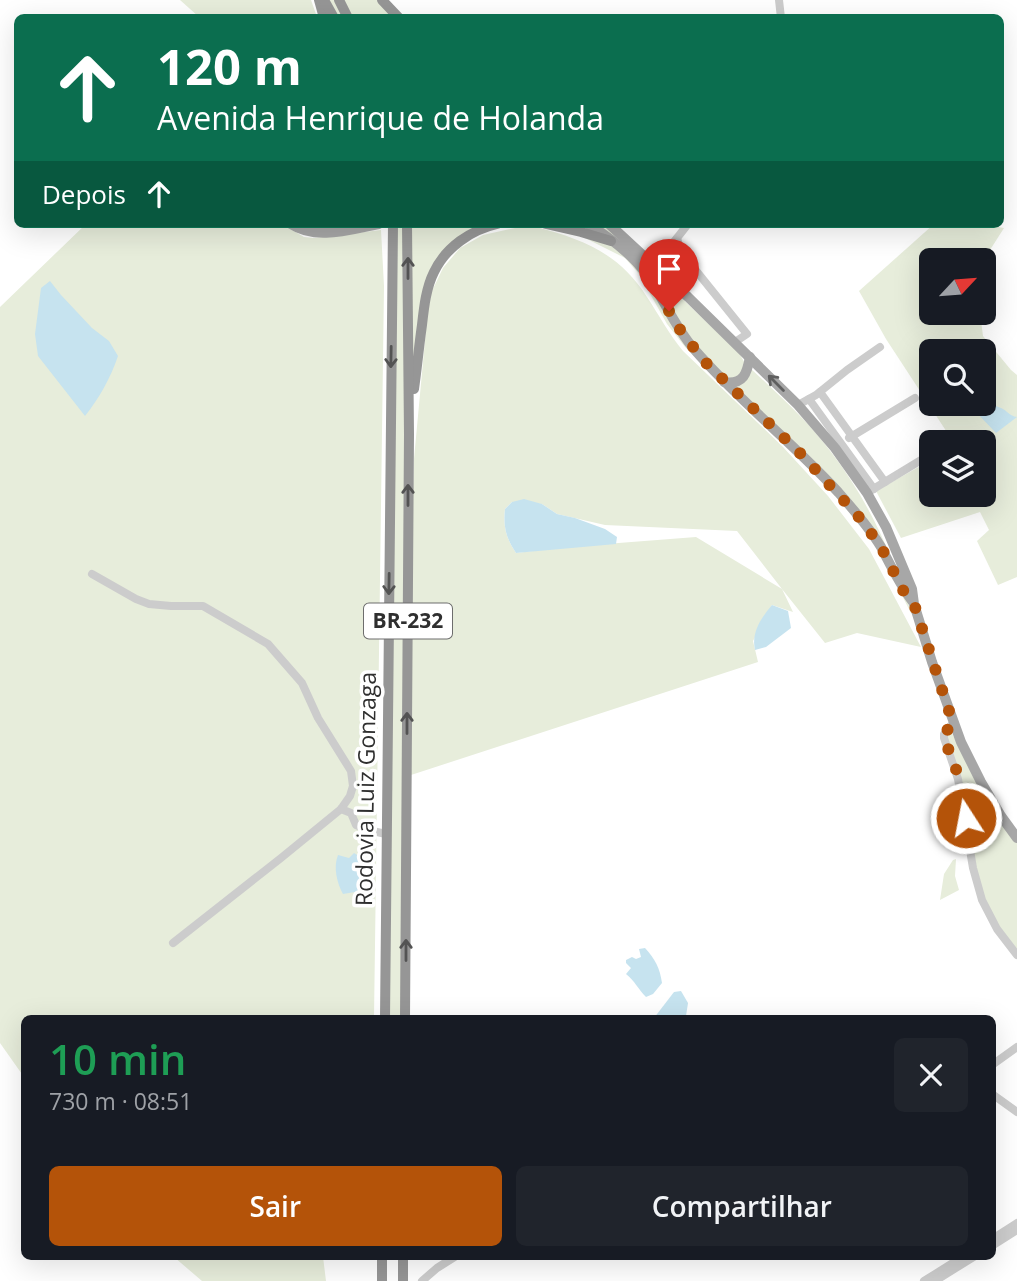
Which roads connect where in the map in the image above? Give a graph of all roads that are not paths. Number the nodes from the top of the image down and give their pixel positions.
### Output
1 (382, 0) edge
2 (395, 14) edge
3 (300, 228) edge
4 (354, 228) edge
5 (393, 228) edge
6 (407, 228) edge
7 (484, 228) edge
8 (564, 228) edge
9 (593, 228) edge
10 (613, 228) edge
11 (685, 228) edge
12 (677, 238) junction
13 (611, 241) junction
14 (654, 265) junction
15 (735, 342) junction
16 (880, 347) dead end
17 (750, 357) junction
18 (724, 382) junction
19 (820, 392) junction
20 (915, 398) dead end
21 (809, 399) junction
22 (798, 405) junction
23 (408, 434) junction
24 (852, 436) junction
25 (838, 445) junction
26 (919, 461) edge
27 (885, 482) junction
28 (871, 491) junction
29 (92, 574) dead end
30 (914, 604) junction
31 (953, 723) junction
32 (341, 809) junction
33 (386, 834) junction
34 (1017, 838) edge
35 (173, 943) dead end
36 (1017, 955) edge
37 (384, 1015) edge
38 (405, 1015) edge
39 (1017, 1046) edge
40 (996, 1062) edge
41 (996, 1097) edge
42 (1017, 1112) edge
43 (1017, 1223) edge
44 (1017, 1230) edge
45 (996, 1236) edge
46 (996, 1243) edge
47 (382, 1260) edge
48 (403, 1260) edge
49 (450, 1260) edge
50 (964, 1260) edge
51 (966, 1260) edge
52 (382, 1281) edge
53 (403, 1281) edge
54 (422, 1281) edge
55 (924, 1281) edge
56 (934, 1281) edge

1 - 2 highway
3 - 4 main road
5 -> 33 highway, Rodovia Luiz Gonzaga / BR-232
23 -> 6 highway, Rodovia Luiz Gonzaga / BR-232
7 - 23 highway
8 - 13 highway
9 - 13 main road
10 - 14 main road
11 - 12 street
12 - 14 street
12 - 15 street
13 - 18 main road
14 - 15 main road
15 - 17 main road
16 - 19 street
17 - 18 main road
22 -> 17 main road
18 - 30 main road
19 - 21 street
19 - 24 street
20 - 24 street
21 - 22 street
21 - 25 street
22 - 25 main road
38 -> 23 highway, Rodovia Luiz Gonzaga / BR-232
24 - 25 street
24 - 27 street
25 - 28 main road
26 - 27 street
27 - 28 street
28 - 30 main road
29 - 32 street
30 - 31 main road
31 - 34 main road
31 - 36 street
32 - 33 street
32 - 35 street
33 - 37 highway, Rodovia Luiz Gonzaga / BR-232
39 - 40 street
41 - 42 street
43 - 45 street
44 - 46 street
47 - 52 highway
48 - 53 highway
49 - 54 street
50 - 55 street
51 - 56 street

